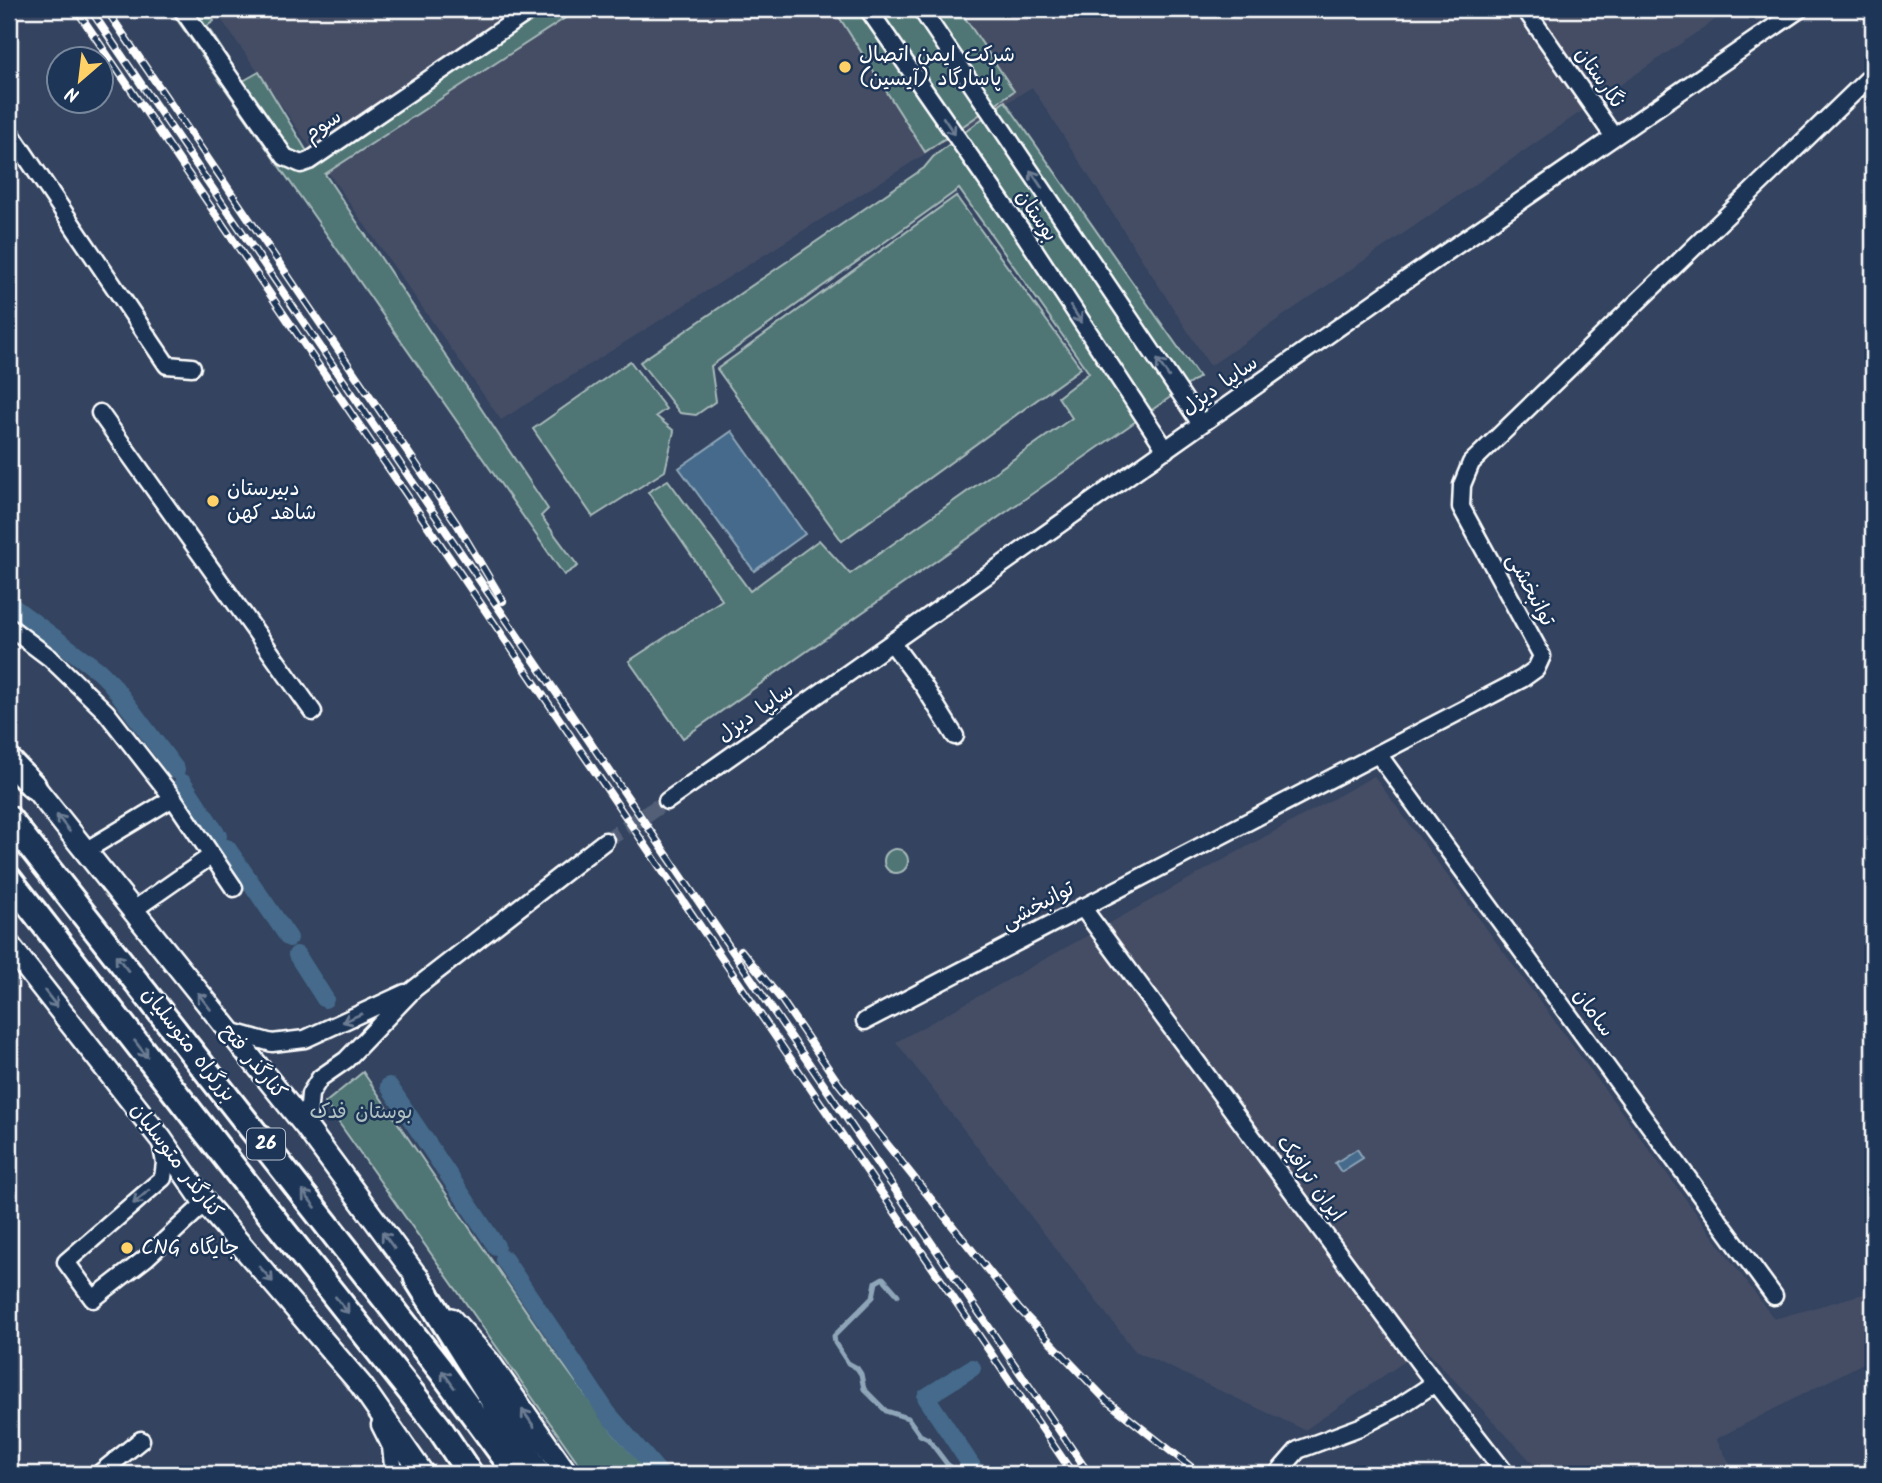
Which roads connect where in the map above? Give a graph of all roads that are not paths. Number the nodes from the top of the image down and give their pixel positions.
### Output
1 (182, 9) edge
2 (532, 9) edge
3 (868, 9) edge
4 (921, 9) edge
5 (1525, 9) edge
6 (1800, 9) edge
7 (1873, 74) edge
8 (9, 131) edge
9 (1614, 137) junction
10 (192, 367) dead end
11 (100, 413) dead end
12 (1201, 424) junction
13 (1166, 450) junction
14 (9, 627) edge
15 (892, 643) junction
16 (313, 712) dead end
17 (955, 736) dead end
18 (9, 754) edge
19 (1378, 754) junction
20 (9, 761) edge
21 (33, 786) junction
22 (173, 798) junction
23 (667, 802) tunnel mouth
24 (9, 819) edge
25 (605, 841) tunnel mouth
26 (85, 851) junction
27 (211, 856) junction
28 (9, 879) edge
29 (233, 888) dead end
30 (1082, 907) junction
31 (132, 911) junction
32 (9, 945) edge
33 (414, 989) junction
34 (865, 1021) dead end
35 (226, 1030) junction
36 (307, 1128) junction
37 (161, 1139) junction
38 (205, 1203) junction
39 (417, 1279) junction
40 (1774, 1296) dead end
41 (1435, 1383) junction
42 (361, 1385) junction
43 (141, 1440) dead end
44 (99, 1474) edge
45 (394, 1474) edge
46 (423, 1474) edge
47 (470, 1474) edge
48 (517, 1474) edge
49 (539, 1474) edge
50 (567, 1474) edge
51 (1277, 1474) edge
52 (1506, 1474) edge

1 - 2 street, سوم
3 -> 13 street, بوستان
12 -> 4 street, بوستان
5 - 9 street, نگارستان
6 - 9 street, سایپا دیزل
7 - 19 street, توانبخشی
8 - 10 street
9 - 12 street, سایپا دیزل
11 - 16 street
12 - 13 street, سایپا دیزل
13 - 15 street, سایپا دیزل
14 - 22 street
15 - 17 street
15 - 23 street, سایپا دیزل
18 - 21 main road, کنارگذر فتح
19 - 30 street, توانبخشی
19 - 40 street, سامان
20 - 21 highway
26 -> 21 main road, کنارگذر فتح
22 - 26 street
22 - 27 street
48 -> 24 highway, بزرگراه متوسلیان / 26
25 - 33 street
26 - 31 main road, کنارگذر فتح
27 - 29 street
27 - 31 street
28 -> 47 highway, بزرگراه متوسلیان / 26
30 - 34 street, توانبخشی
30 - 41 street, ایران ترافیک
35 -> 31 main road, کنارگذر فتح
32 -> 37 main road, کنارگذر متوسلیان
33 -> 35 street
33 - 36 street
35 - 36 main road, کنارگذر فتح
39 -> 36 main road, کنارگذر فتح
37 - 38 main road, کنارگذر متوسلیان
37 -> 38 street
38 -> 42 main road, کنارگذر متوسلیان
39 - 49 highway
50 -> 39 main road, کنارگذر فتح
41 - 51 street
41 - 52 street, ایران ترافیک
42 - 45 street
42 - 46 main road, کنارگذر متوسلیان
43 - 44 street

